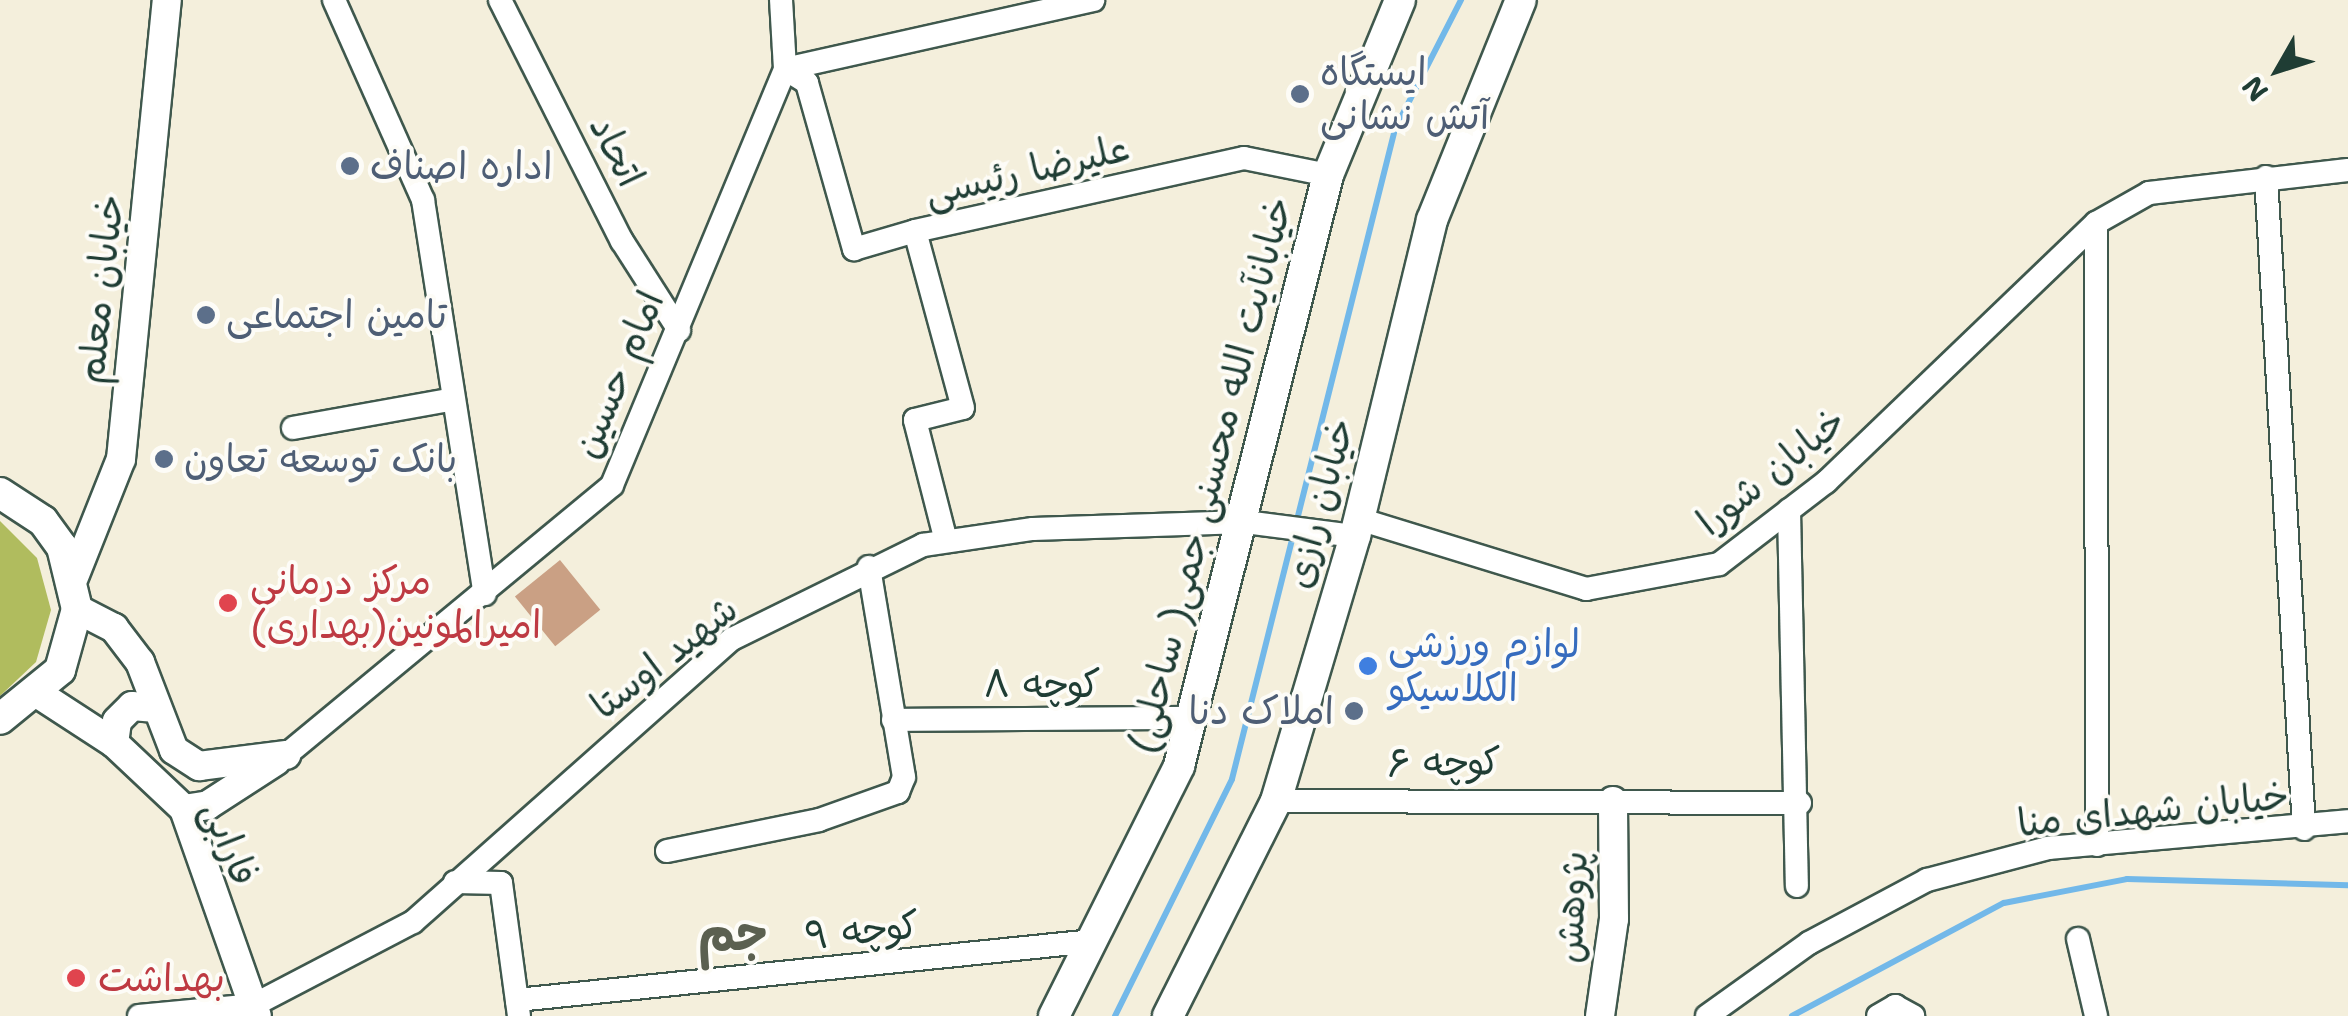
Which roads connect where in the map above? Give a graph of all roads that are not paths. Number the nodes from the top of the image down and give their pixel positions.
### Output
1 (167, 0) edge
2 (334, 0) edge
3 (500, 0) edge
4 (781, 0) edge
5 (1093, 0) edge
6 (1400, 0) edge
7 (1520, 0) edge
8 (785, 69) junction
9 (2348, 170) edge
10 (1328, 175) junction
11 (2266, 177) junction
12 (2096, 223) junction
13 (915, 231) junction
14 (679, 330) junction
15 (448, 400) junction
16 (293, 428) dead end
17 (0, 494) edge
18 (1789, 510) junction
19 (1245, 522) junction
20 (1357, 528) junction
21 (946, 541) junction
22 (869, 567) junction
23 (74, 577) junction
24 (484, 594) junction
25 (77, 609) junction
26 (40, 695) junction
27 (153, 708) junction
28 (1192, 718) junction
29 (0, 720) edge
30 (892, 720) junction
31 (114, 743) junction
32 (286, 755) junction
33 (1276, 801) junction
34 (1613, 802) junction
35 (1800, 803) junction
36 (184, 809) junction
37 (2348, 821) edge
38 (2304, 828) junction
39 (2097, 845) junction
40 (667, 851) dead end
41 (455, 882) junction
42 (1797, 886) dead end
43 (2078, 938) dead end
44 (1094, 941) junction
45 (518, 1008) edge
46 (256, 1011) edge
47 (139, 1016) edge
48 (1054, 1016) edge
49 (1168, 1016) edge
50 (1600, 1016) edge
51 (1708, 1016) edge
52 (1878, 1016) edge
53 (1914, 1016) edge
54 (2096, 1016) edge

1 - 23 street, خیابان معلم
2 - 15 street
3 - 14 street, اتحاد
4 - 8 street
5 - 8 street
6 - 10 main road, خیابانآیت الله محسنی جمی( ساحلی)
7 - 20 main road, خیابان رازی
8 - 13 street
8 - 14 street, امام حسین
9 - 11 street, خیابان شورا
10 - 13 street, علیرضا رئیسی
10 - 19 main road, خیابانآیت الله محسنی جمی( ساحلی)
11 - 12 street, خیابان شورا
11 - 38 street
12 - 18 street, خیابان شورا
12 - 39 street
13 - 21 street, علیرضا رئیسی
14 - 24 street, امام حسین
15 - 16 street
15 - 24 street
17 - 23 main road
18 - 20 street, خیابان شورا
18 - 35 street
19 - 20 street, خیابان شورا
19 - 21 street, شهید اوستا
19 - 28 main road, خیابانآیت الله محسنی جمی( ساحلی)
20 - 33 main road, خیابان رازی
21 - 22 street, شهید اوستا
22 - 30 street
22 - 41 street, شهید اوستا
23 - 25 main road
24 - 32 street, امام حسین
25 - 26 main road
25 - 27 street, فارابی
26 - 29 main road
26 - 31 street, فارابی
27 - 31 street
27 - 32 street, فارابی
28 - 30 street, کوچه ۸
28 - 44 main road, خیابانآیت الله محسنی جمی( ساحلی)
30 - 40 street
31 - 36 street, فارابی
32 - 36 street, امام حسین
33 - 34 street, کوچه ۶
33 - 49 main road, خیابان رازی
34 - 35 street, کوچه ۶
34 - 50 street, پژوهش
35 - 42 street
36 - 46 street, فارابی
37 - 38 street, خیابان شهدای منا
38 - 39 street, خیابان شهدای منا
39 - 51 street, خیابان شهدای منا
41 - 45 street
41 - 46 street, شهید اوستا
43 - 54 street
44 - 45 street, کوچه ۹
44 - 48 main road, خیابانآیت الله محسنی جمی( ساحلی)
46 - 47 street
52 - 53 street

